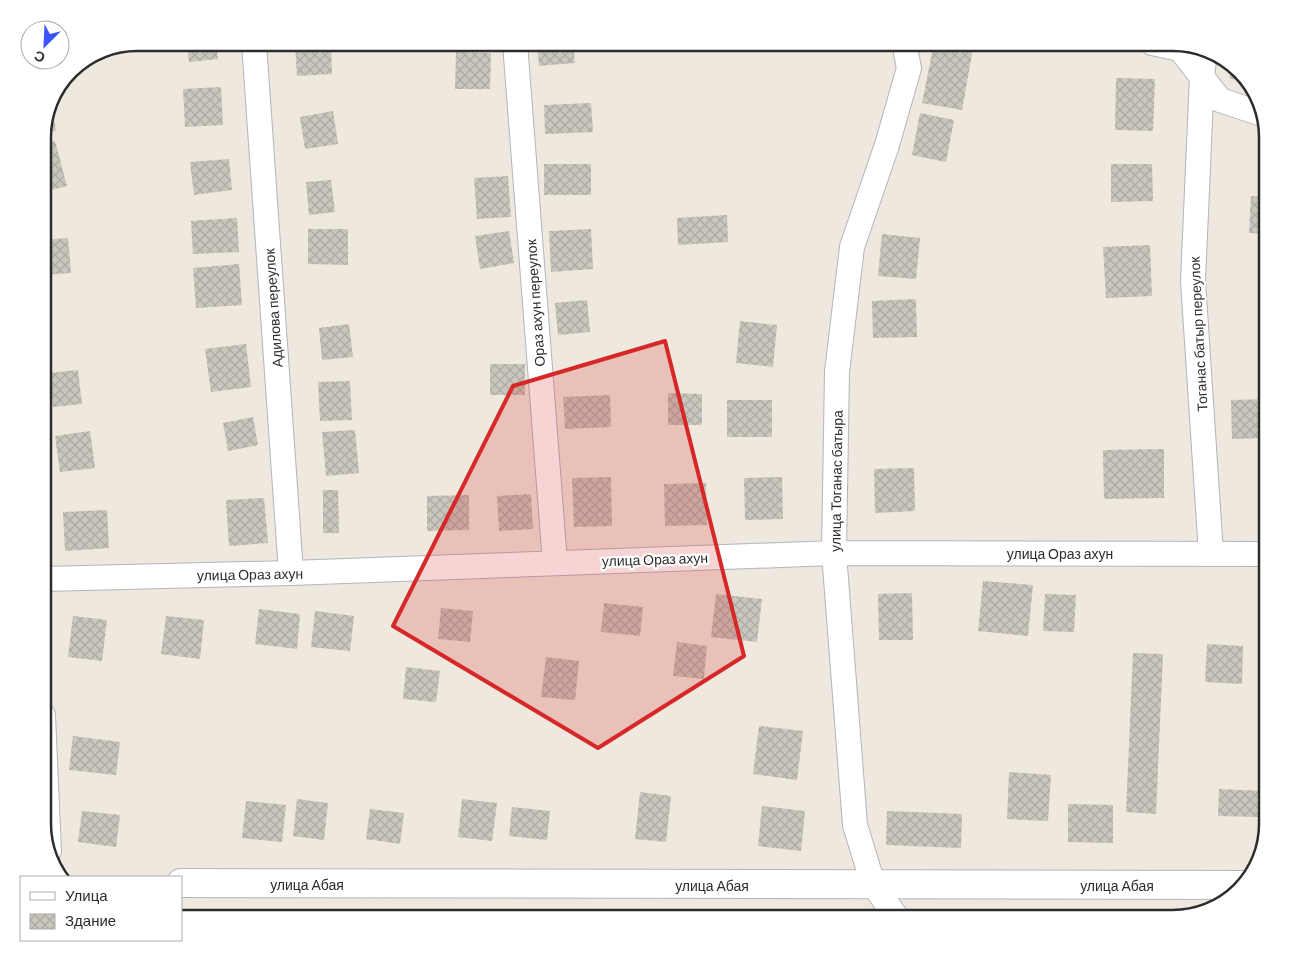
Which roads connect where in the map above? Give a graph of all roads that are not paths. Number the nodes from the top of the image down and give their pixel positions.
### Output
1 (255, 51) edge
2 (516, 51) edge
3 (906, 51) edge
4 (1186, 53) edge
5 (1203, 65) edge
6 (1255, 112) edge
7 (834, 553) junction
8 (1211, 554) junction
9 (1259, 554) edge
10 (555, 563) junction
11 (291, 573) junction
12 (51, 579) edge
13 (182, 884) edge
14 (873, 884) junction
15 (1234, 885) edge
16 (891, 910) edge

1 - 11 street, Адилова переулок
2 - 10 street, Ораз ахун переулок
3 - 7 street, улица Тоганас батыра
4 - 5 street
5 - 6 street
5 - 8 street, Тоганас батыр переулок
7 - 8 street, улица Ораз ахун
7 - 10 street, улица Ораз ахун
7 - 14 street, улица Тоганас батыра
8 - 9 street, улица Ораз ахун
10 - 11 street, улица Ораз ахун
11 - 12 street, улица Ораз ахун
13 - 14 street, улица Абая
14 - 15 street, улица Абая
14 - 16 street, улица Тоганас батыра

